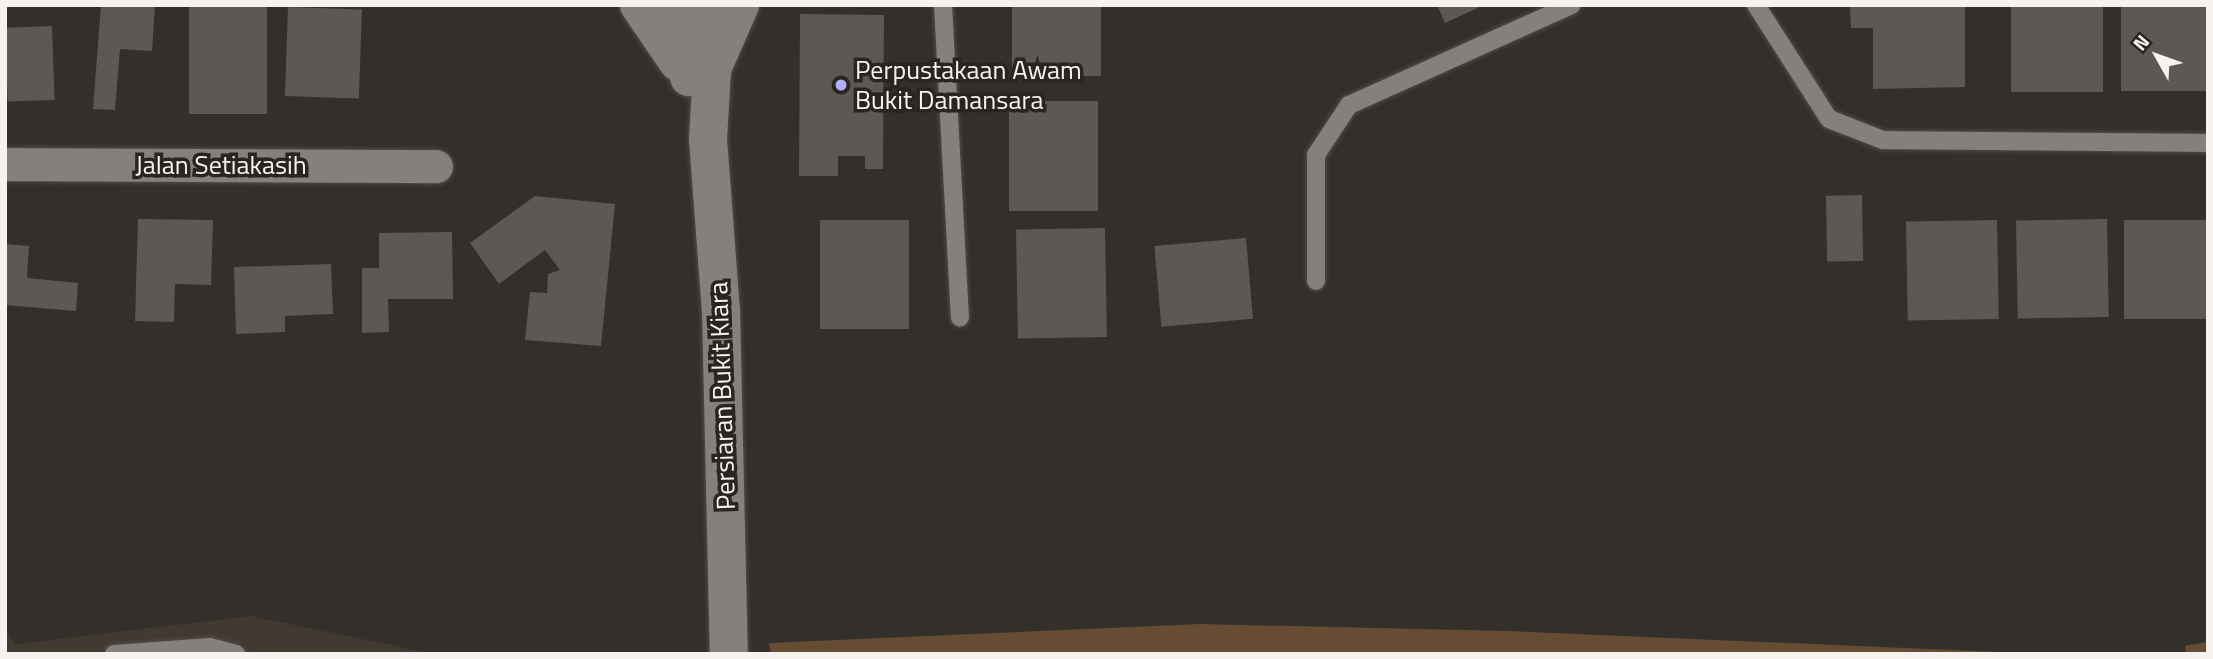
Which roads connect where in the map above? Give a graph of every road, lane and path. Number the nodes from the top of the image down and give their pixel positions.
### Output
1 (639, 5) edge
2 (673, 5) edge
3 (701, 5) edge
4 (740, 5) edge
5 (943, 5) edge
6 (1572, 5) edge
7 (1756, 5) edge
8 (701, 74) junction
9 (2208, 143) edge
10 (5, 164) edge
11 (436, 166) dead end
12 (1316, 281) dead end
13 (960, 318) dead end
14 (114, 654) edge
15 (236, 654) edge
16 (729, 654) edge

1 - 8 street
2 - 8 street, Persiaran Bukit Kiara
3 - 8 street, Persiaran Bukit Kiara
4 - 8 street
5 - 13 lane
6 - 12 lane
7 - 9 lane
8 - 16 street, Persiaran Bukit Kiara
10 - 11 street, Jalan Setiakasih
14 - 15 lane

